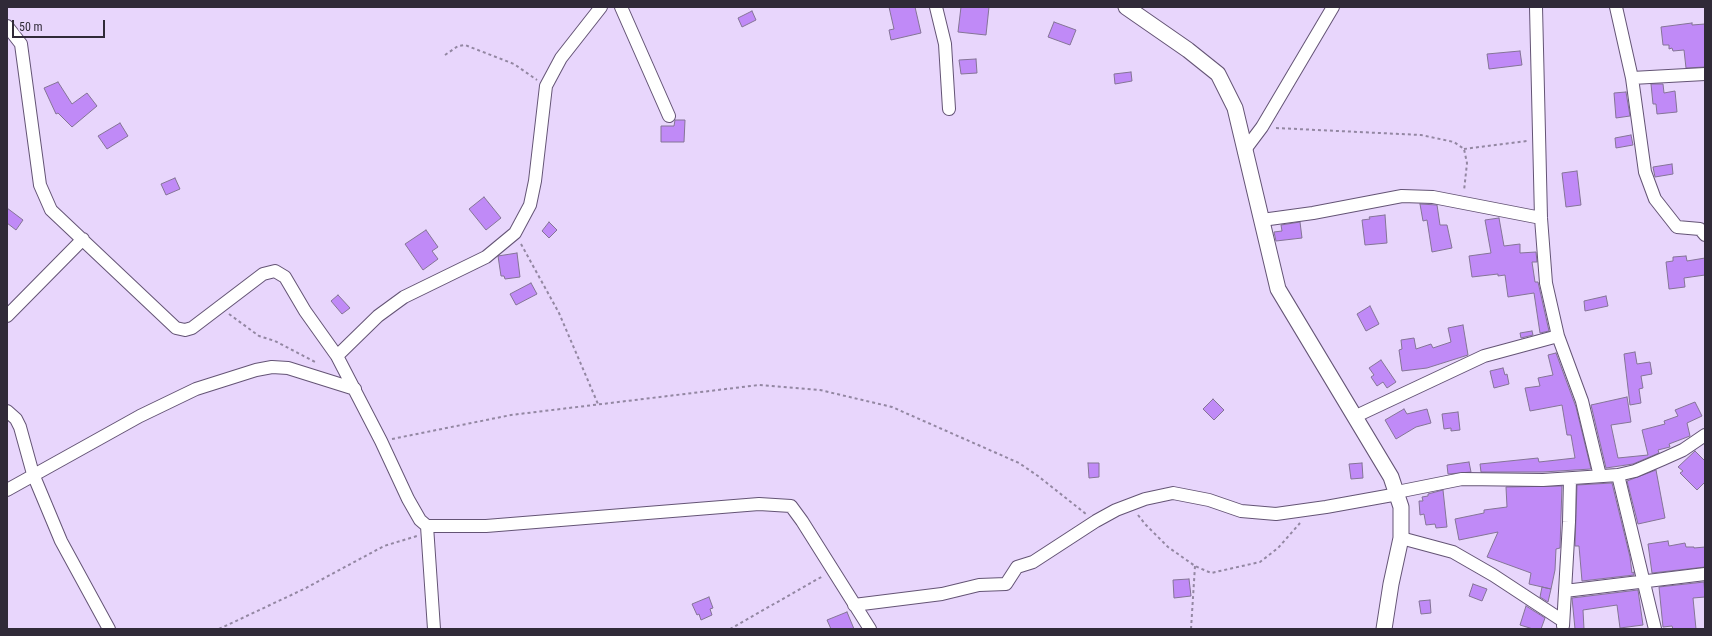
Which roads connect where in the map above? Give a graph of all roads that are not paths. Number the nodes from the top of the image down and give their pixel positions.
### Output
1 (601, 7) edge
2 (621, 7) edge
3 (936, 7) edge
4 (1126, 7) edge
5 (1333, 7) edge
6 (1536, 7) edge
7 (1616, 7) edge
8 (7, 26) edge
9 (1705, 74) edge
10 (1632, 78) junction
11 (950, 109) dead end
12 (669, 116) dead end
13 (1244, 151) junction
14 (1541, 218) junction
15 (1262, 220) junction
16 (1705, 235) edge
17 (83, 239) junction
18 (7, 316) edge
19 (1558, 336) junction
20 (337, 356) junction
21 (355, 389) junction
22 (7, 411) edge
23 (1354, 417) junction
24 (1705, 435) edge
25 (33, 474) junction
26 (1618, 475) junction
27 (1600, 476) junction
28 (1570, 479) junction
29 (7, 490) edge
30 (1397, 493) junction
31 (427, 530) junction
32 (1401, 538) junction
33 (1705, 574) edge
34 (1642, 582) junction
35 (1565, 591) junction
36 (854, 605) junction
37 (1563, 625) edge
38 (109, 629) edge
39 (434, 629) edge
40 (870, 629) edge
41 (1384, 629) edge
42 (1655, 629) edge

1 - 20 street
2 - 12 street
3 - 11 street
4 - 13 street
5 - 13 street
6 - 14 street
7 - 10 street
8 - 17 street
9 - 10 street
10 - 16 street
13 - 15 street
14 - 15 street
14 - 19 street
15 - 23 street
17 - 18 street
17 - 20 street
19 - 23 street
19 - 27 street
20 - 21 street
21 - 25 street
21 - 31 street
22 - 25 street
23 - 30 street
24 - 26 street
25 - 29 street
25 - 38 street
26 - 27 street
26 - 34 street
27 - 28 street
28 - 30 street
28 - 35 street
30 - 32 street
30 - 36 street
31 - 36 street
31 - 39 street
32 - 37 street
32 - 41 street
33 - 34 street
34 - 35 street
34 - 42 street
35 - 37 street
36 - 40 street

